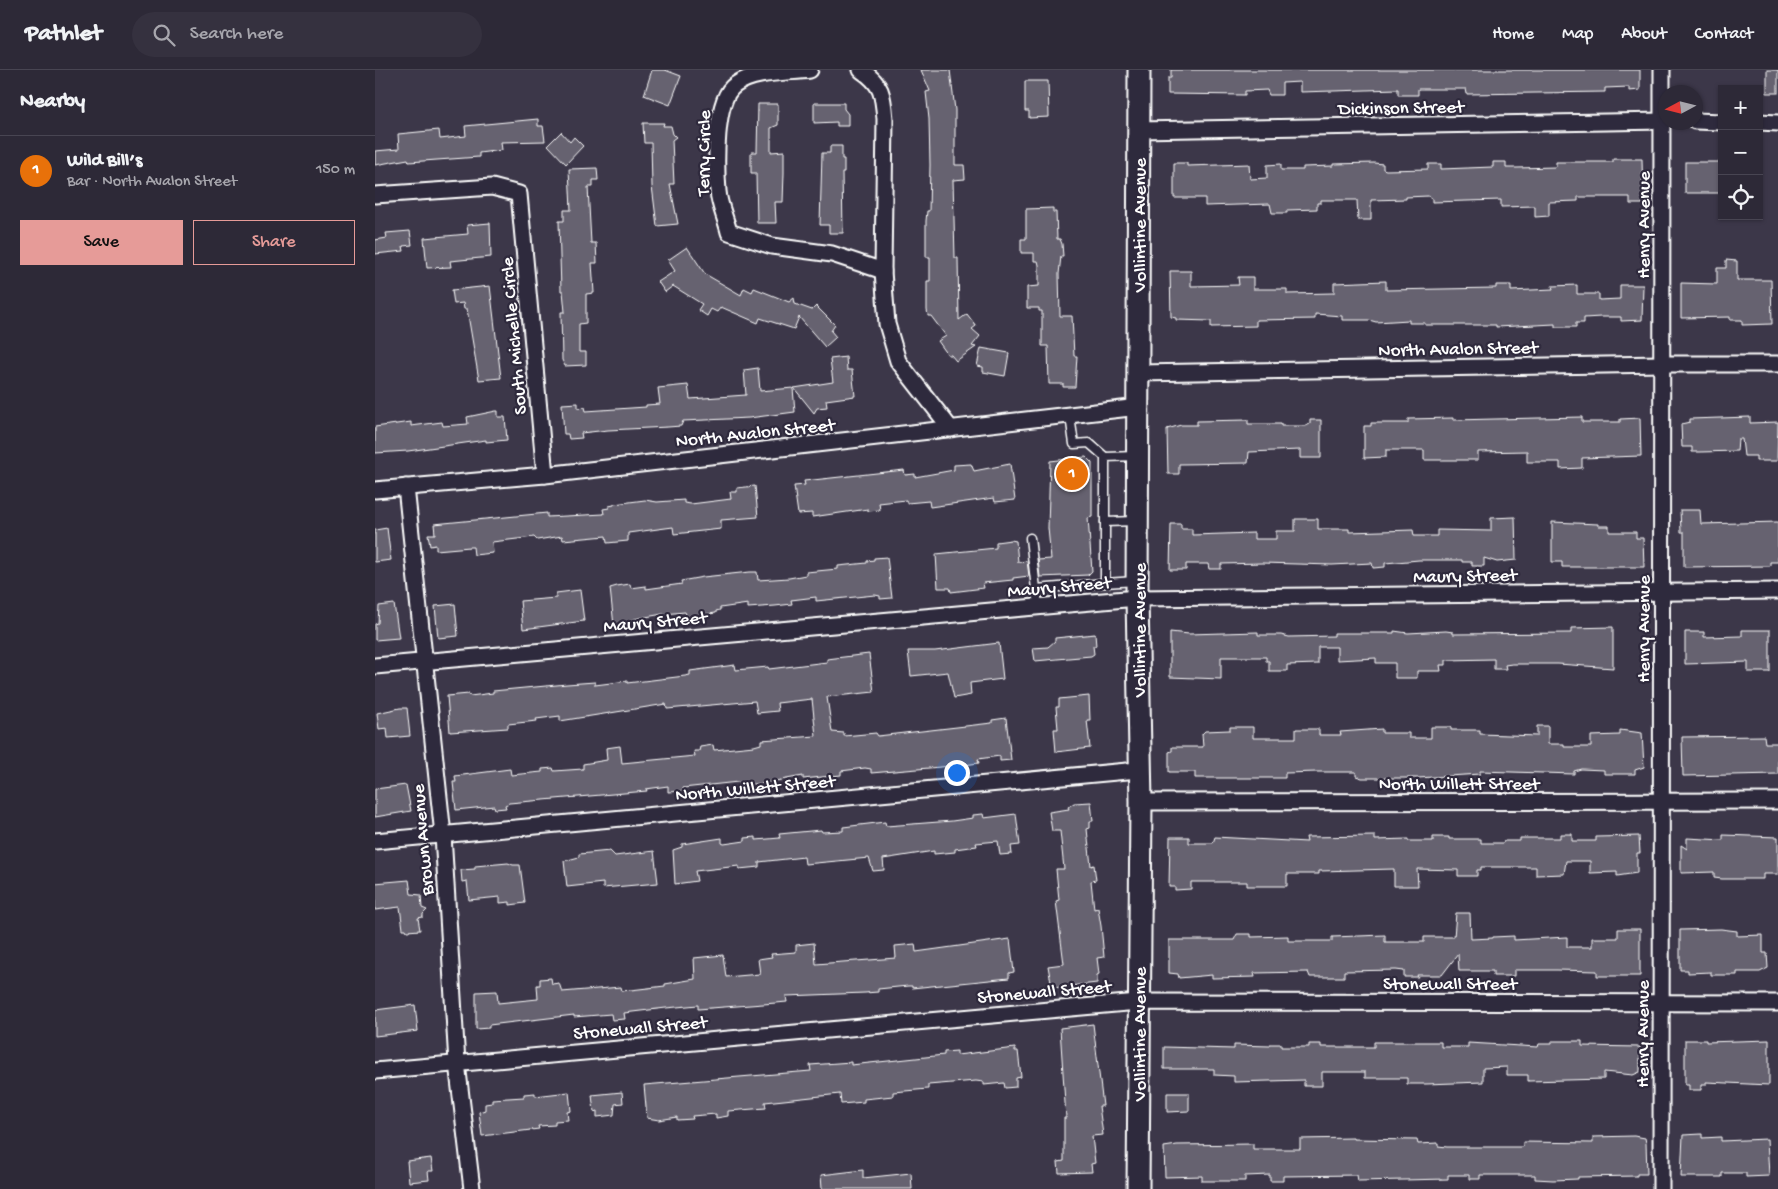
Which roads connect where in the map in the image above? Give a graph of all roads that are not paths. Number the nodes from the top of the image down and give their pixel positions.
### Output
1 (810, 70) edge
2 (861, 70) edge
3 (1139, 70) edge
4 (1662, 70) edge
5 (1662, 85) edge
6 (1658, 121) edge
7 (1703, 121) edge
8 (1718, 122) edge
9 (1763, 122) edge
10 (1778, 123) edge
11 (1138, 130) junction
12 (1663, 130) edge
13 (375, 196) edge
14 (883, 271) junction
15 (1663, 364) junction
16 (1778, 364) edge
17 (1139, 373) junction
18 (1139, 407) junction
19 (1070, 416) junction
20 (951, 429) junction
21 (1139, 456) junction
22 (1105, 457) junction
23 (545, 475) junction
24 (406, 487) junction
25 (375, 490) edge
26 (1138, 521) junction
27 (1105, 522) junction
28 (1030, 538) dead end
29 (1105, 583) junction
30 (1069, 586) junction
31 (1036, 589) junction
32 (1137, 589) junction
33 (1778, 591) edge
34 (1662, 592) junction
35 (1070, 603) junction
36 (1037, 606) junction
37 (423, 661) junction
38 (375, 666) edge
39 (1139, 770) junction
40 (1778, 801) edge
41 (1141, 802) junction
42 (1661, 802) junction
43 (443, 834) junction
44 (375, 841) edge
45 (1138, 1002) junction
46 (1661, 1002) junction
47 (1778, 1003) edge
48 (457, 1063) junction
49 (375, 1071) edge
50 (472, 1189) edge
51 (1138, 1189) edge
52 (1661, 1189) edge

1 - 14 street, Terry Circle
2 - 14 street
3 - 11 street, Vollintine Avenue
4 - 5 street, Henry Avenue
6 - 11 street, Dickinson Street
7 - 8 street
9 - 10 street
11 - 17 street, Vollintine Avenue
12 - 15 street, Henry Avenue
13 - 23 street, South Michelle Circle
14 - 20 street
15 - 16 street, North Avalon Street
15 - 17 street, North Avalon Street
15 - 34 street, Henry Avenue
17 - 18 street, Vollintine Avenue
18 - 19 street, North Avalon Street
18 - 21 street, Vollintine Avenue
19 - 20 street, North Avalon Street
19 - 22 lane
20 - 23 street, North Avalon Street
21 - 22 lane
21 - 26 street, Vollintine Avenue
22 - 27 lane
23 - 24 street, North Avalon Street
24 - 25 street, North Avalon Street
24 - 37 street, Brown Avenue
26 - 27 lane
26 - 32 street, Vollintine Avenue
27 - 29 lane
28 - 31 lane
29 - 30 lane
29 - 32 lane
30 - 31 lane
30 - 35 lane
31 - 36 lane
32 - 34 street, Maury Street
32 - 35 street, Maury Street
32 - 39 street, Vollintine Avenue
33 - 34 street, Maury Street
34 - 42 street, Henry Avenue
35 - 36 street, Maury Street
36 - 37 street, Maury Street
37 - 38 street, Maury Street
37 - 43 street, Brown Avenue
39 - 41 street, Vollintine Avenue
39 - 43 street, North Willett Street
40 - 42 street, North Willett Street
41 - 42 street, North Willett Street
41 - 45 street, Vollintine Avenue
42 - 46 street, Henry Avenue
43 - 44 street, North Willett Street
43 - 48 street, Brown Avenue
45 - 46 street, Stonewall Street
45 - 48 street, Stonewall Street
45 - 51 street, Vollintine Avenue
46 - 47 street, Stonewall Street
46 - 52 street, Henry Avenue
48 - 49 street, Stonewall Street
48 - 50 street, Brown Avenue

